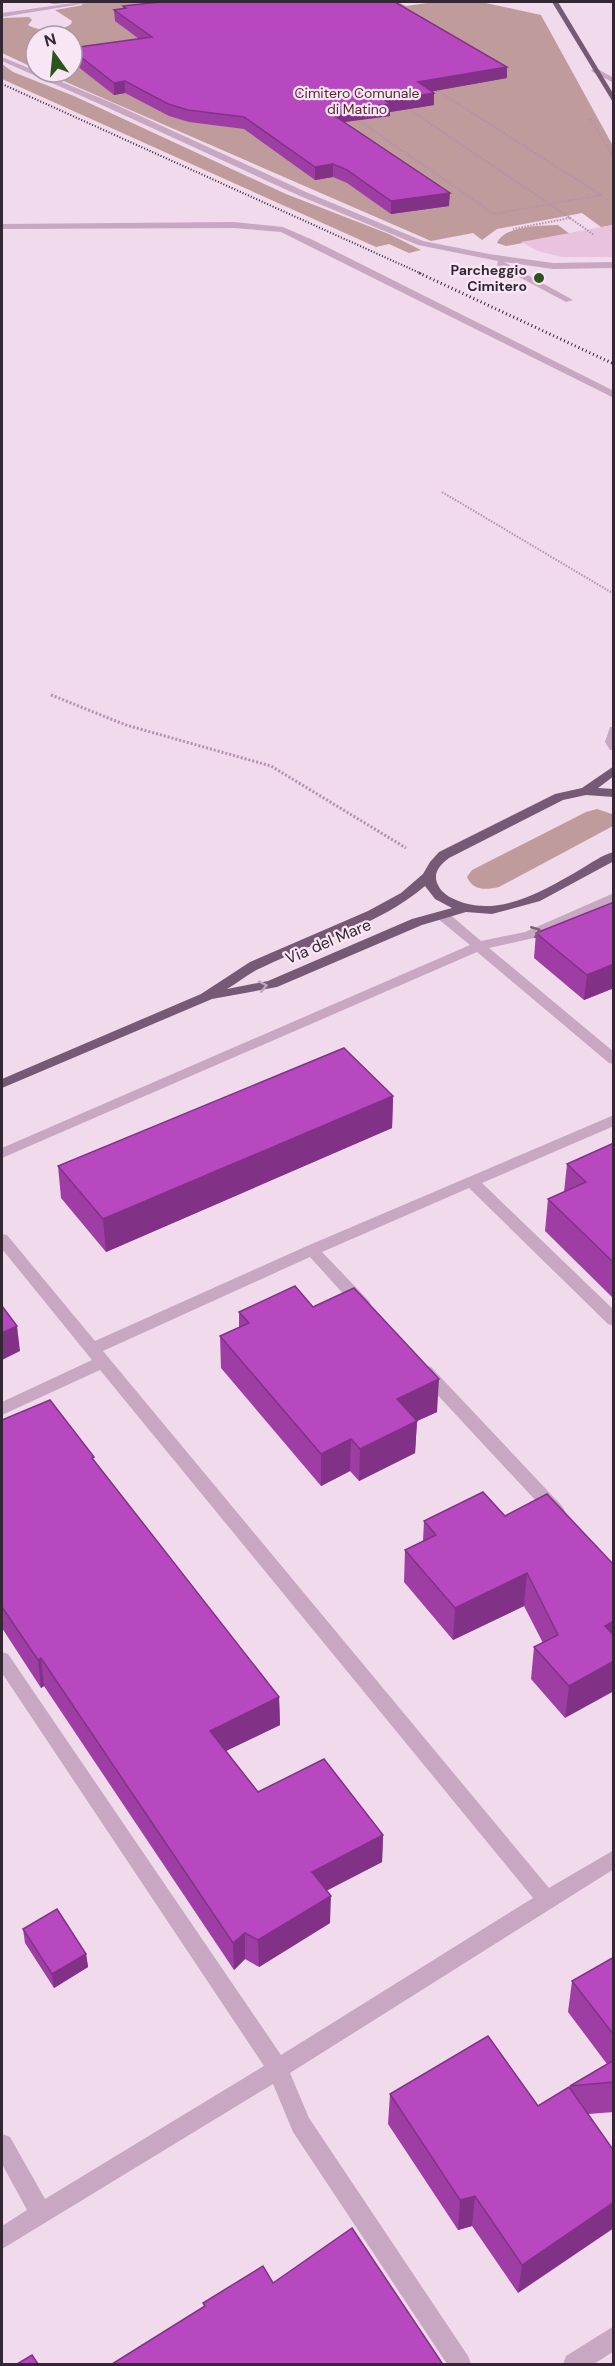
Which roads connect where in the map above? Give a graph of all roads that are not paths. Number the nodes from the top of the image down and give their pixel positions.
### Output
1 (91, 2) edge
2 (555, 2) edge
3 (2, 15) edge
4 (2, 59) edge
5 (594, 69) junction
6 (614, 81) edge
7 (611, 93) edge
8 (614, 102) edge
9 (2, 227) edge
10 (489, 256) junction
11 (614, 265) edge
12 (569, 300) dead end
13 (614, 395) edge
14 (614, 730) edge
15 (614, 747) edge
16 (614, 770) edge
17 (586, 791) junction
18 (614, 793) edge
19 (611, 860) edge
20 (430, 871) junction
21 (614, 897) edge
22 (462, 909) junction
23 (442, 915) junction
24 (479, 946) junction
25 (206, 997) junction
26 (614, 1060) edge
27 (2, 1084) edge
28 (614, 1120) edge
29 (2, 1153) edge
30 (471, 1181) junction
31 (2, 1239) edge
32 (312, 1250) junction
33 (377, 1320) edge
34 (614, 1320) edge
35 (98, 1355) junction
36 (418, 1363) edge
37 (2, 1409) edge
38 (565, 1520) edge
39 (2, 1659) edge
40 (614, 1858) edge
41 (546, 1900) junction
42 (278, 2069) junction
43 (2, 2144) edge
44 (41, 2213) junction
45 (2, 2238) edge
46 (614, 2337) edge
47 (460, 2364) edge
48 (574, 2364) edge

1 - 3 street
2 - 5 main road
4 - 10 street
5 - 6 street
5 - 7 main road
7 - 8 main road
9 - 13 street
10 - 11 street
10 - 12 street
14 - 15 street
16 - 17 main road, Via del Mare
17 - 18 main road, Via del Mare
17 - 20 main road, Via del Mare
19 - 22 main road, Via del Mare
20 - 22 main road
20 - 25 main road, Via del Mare
24 -> 21 street
22 - 23 main road, Via del Mare
23 - 24 street
25 -> 23 main road, Via del Mare
24 - 26 street
24 - 29 street
25 - 27 main road, Via del Mare
28 - 30 street
30 - 32 street
30 - 34 street
31 - 35 street
32 - 33 street
32 - 35 street
35 - 37 street
35 - 41 street
36 - 38 street
39 - 42 street
40 - 41 street
41 - 42 street
42 - 44 street
42 - 47 street
43 - 44 street
44 - 45 street
46 - 48 street

